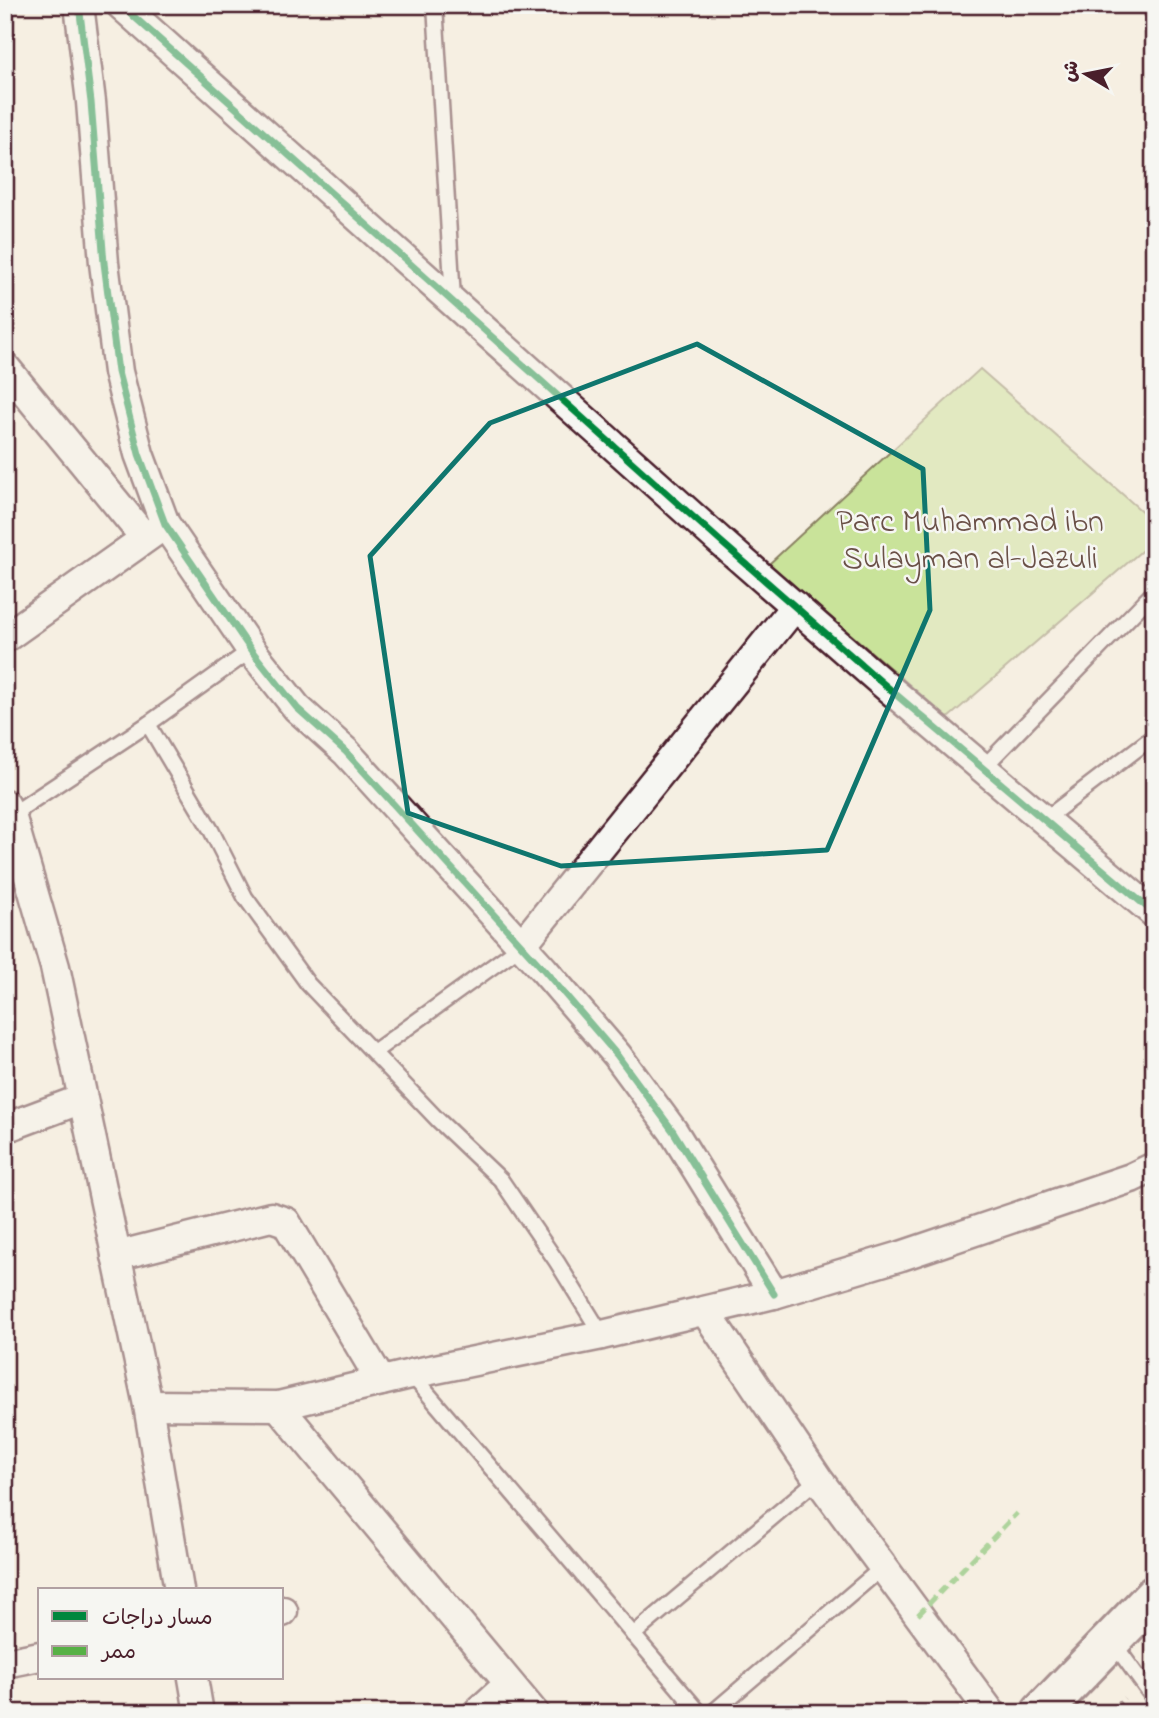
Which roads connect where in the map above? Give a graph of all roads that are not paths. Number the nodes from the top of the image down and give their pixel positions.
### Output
1 (79, 5) edge
2 (121, 5) edge
3 (435, 5) edge
4 (454, 304) junction
5 (5, 367) edge
6 (155, 531) junction
7 (1154, 592) edge
8 (794, 606) junction
9 (5, 638) edge
10 (251, 650) junction
11 (148, 724) junction
12 (1154, 736) edge
13 (983, 768) junction
14 (8, 809) edge
15 (1044, 820) junction
16 (1154, 914) edge
17 (521, 946) junction
18 (375, 1051) junction
19 (82, 1099) junction
20 (5, 1128) edge
21 (1154, 1167) edge
22 (116, 1256) junction
23 (774, 1294) junction
24 (705, 1311) junction
25 (602, 1335) junction
26 (411, 1374) junction
27 (381, 1381) junction
28 (148, 1405) junction
29 (278, 1406) junction
30 (818, 1479) junction
31 (883, 1567) junction
32 (179, 1588) edge
33 (1154, 1596) edge
34 (633, 1635) junction
35 (1111, 1640) junction
36 (38, 1656) edge
37 (5, 1663) edge
38 (194, 1680) edge
39 (509, 1684) junction
40 (1154, 1699) edge
41 (199, 1713) edge
42 (477, 1713) edge
43 (534, 1713) edge
44 (700, 1713) edge
45 (712, 1713) edge
46 (991, 1713) edge
47 (1041, 1713) edge

1 - 6 street
2 - 4 street
3 - 4 lane
4 - 8 street
5 - 6 street
6 - 9 street
6 - 10 street
7 - 13 lane
8 - 13 street
8 - 17 street
10 - 11 lane
10 - 17 street
11 - 14 lane
11 - 18 lane
12 - 15 lane
13 - 15 street
14 - 19 street
15 - 16 street
17 - 18 lane
17 - 23 street
18 - 25 lane
19 - 20 street
19 - 22 street
21 - 23 street
22 - 27 street
22 - 28 street
23 - 24 street
24 - 25 street
24 - 30 street
25 - 26 street
26 - 27 street
26 - 34 lane
27 - 29 street
28 - 29 street
28 - 32 street
29 - 39 street
30 - 31 street
30 - 34 lane
31 - 45 lane
31 - 46 street
33 - 35 main road
34 - 44 lane
35 - 40 lane
35 - 47 main road
36 - 37 street
38 - 41 street
39 - 42 street
39 - 43 street

